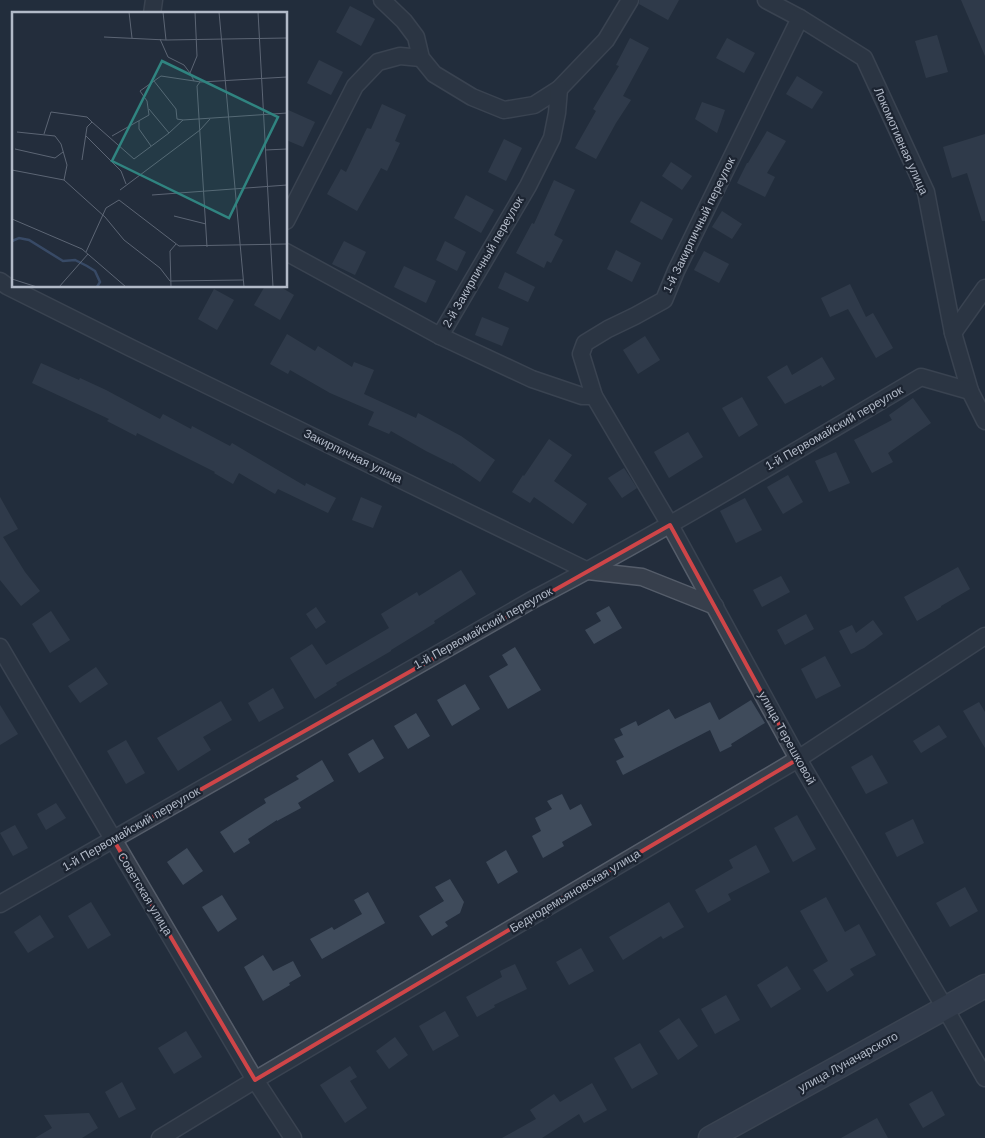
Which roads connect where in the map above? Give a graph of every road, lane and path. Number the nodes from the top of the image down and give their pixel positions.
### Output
1 (382, 0) edge
2 (630, 0) edge
3 (766, 0) edge
4 (800, 18) junction
5 (421, 58) junction
6 (559, 89) junction
7 (288, 217) edge
8 (288, 253) edge
9 (0, 281) edge
10 (12, 287) edge
11 (14, 288) edge
12 (985, 288) edge
13 (953, 333) junction
14 (440, 336) junction
15 (970, 391) junction
16 (594, 396) junction
17 (985, 421) edge
18 (670, 525) junction
19 (588, 570) junction
20 (715, 606) junction
21 (985, 636) edge
22 (0, 648) edge
23 (798, 759) junction
24 (113, 839) junction
25 (0, 904) edge
26 (985, 986) edge
27 (945, 1008) junction
28 (985, 1078) edge
29 (255, 1080) junction
30 (160, 1138) edge
31 (292, 1138) edge
32 (710, 1138) edge

1 - 5 street
2 - 6 street
3 - 4 street, Локомотивная улица
4 - 13 street, Локомотивная улица
4 - 16 street, 1-й Закирпичный переулок
5 - 6 street
5 - 7 street
6 - 14 street, 2-й Закирпичный переулок
8 - 14 street
9 - 10 street, Закирпичная улица
11 - 19 street, Закирпичная улица
12 - 13 street
13 - 15 street, Локомотивная улица
14 - 16 street, 2-й Закирпичный переулок
15 - 17 street, Локомотивная улица
15 - 18 street, 1-й Первомайский переулок
16 - 18 street, улица Терешковой
18 - 19 street, 1-й Первомайский переулок
18 - 20 street, улица Терешковой
19 - 20 street, Закирпичная улица
19 - 24 street, 1-й Первомайский переулок
20 - 23 street, улица Терешковой
21 - 23 street, Беднодемьяновская улица
22 - 24 street, Советская улица
23 - 27 street, улица Терешковой
23 - 29 street, Беднодемьяновская улица
24 - 25 street, 1-й Первомайский переулок
24 - 29 street, Советская улица
26 - 27 main road, улица Луначарского
27 - 28 street, улица Терешковой
27 - 32 main road, улица Луначарского
29 - 30 street, Беднодемьяновская улица
29 - 31 street, Советская улица

